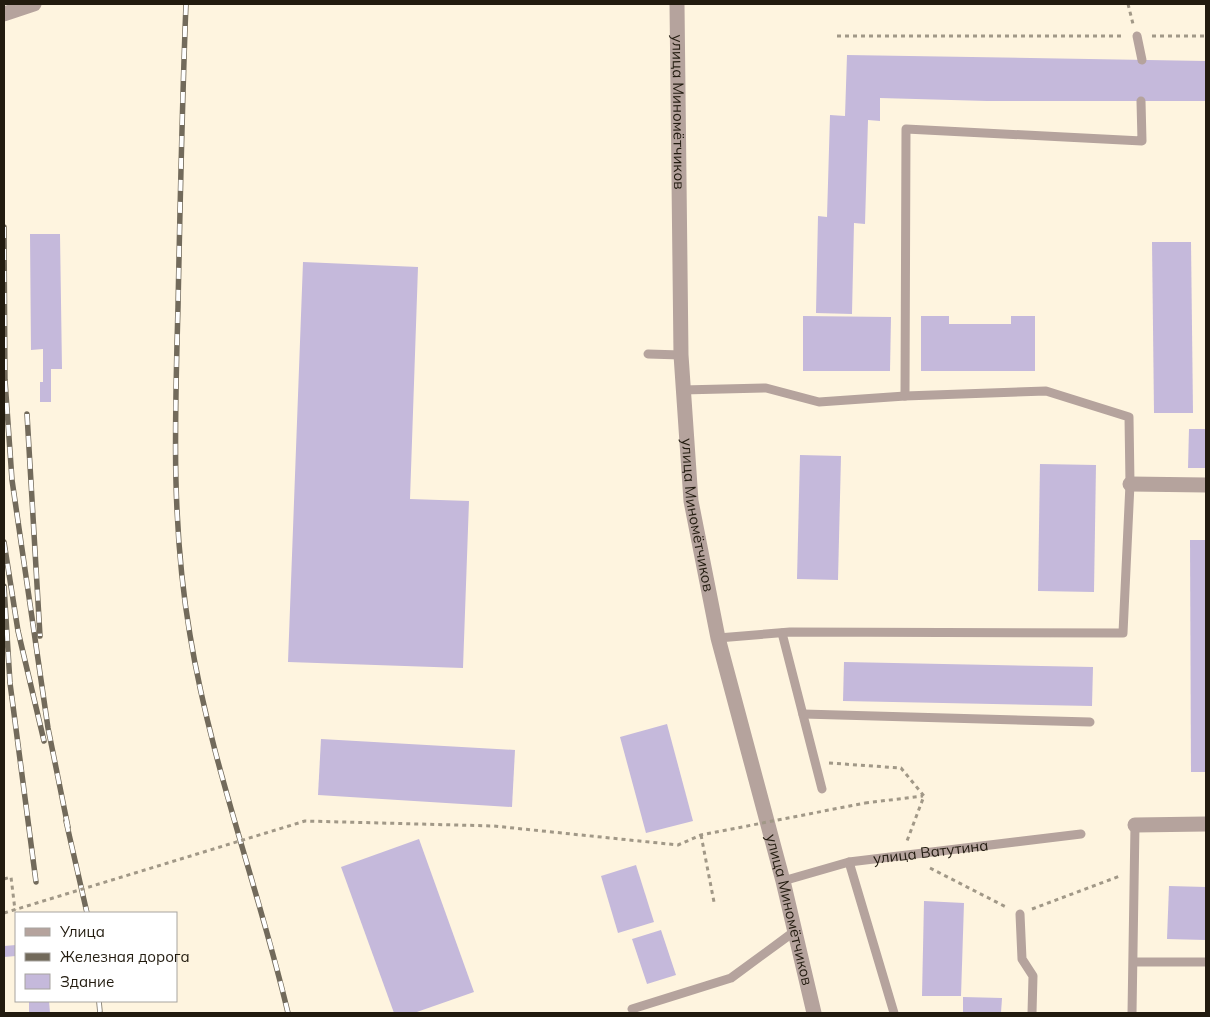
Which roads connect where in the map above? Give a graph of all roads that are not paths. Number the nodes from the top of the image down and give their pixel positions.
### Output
1 (34, 4) edge
2 (677, 4) edge
3 (4, 14) edge
4 (1137, 36) road end
5 (1142, 60) dead end
6 (1141, 101) dead end
7 (648, 354) dead end
8 (681, 355) junction
9 (682, 390) junction
10 (905, 396) junction
11 (1130, 484) junction
12 (1206, 486) edge
13 (782, 633) junction
14 (718, 638) junction
15 (803, 714) junction
16 (1090, 722) dead end
17 (822, 789) dead end
18 (1206, 824) edge
19 (1135, 825) joint
20 (1081, 834) dead end
21 (849, 862) junction
22 (783, 881) junction
23 (1020, 914) road end
24 (795, 931) junction
25 (1134, 962) junction
26 (1206, 962) edge
27 (632, 1009) dead end
28 (814, 1013) edge
29 (894, 1013) edge
30 (1032, 1013) edge
31 (1132, 1013) edge

1 - 3 street
2 - 8 street, улица Миномётчиков
4 - 5 lane
6 - 10 lane
7 - 8 lane
8 - 9 street, улица Миномётчиков
9 - 10 lane
9 - 14 street, улица Миномётчиков
10 - 11 lane
11 - 12 street
11 - 13 lane
13 - 14 lane
13 - 15 lane
14 - 22 street, улица Миномётчиков
15 - 16 lane
15 - 17 lane
18 - 19 street
19 - 25 lane
20 - 21 lane, улица Ватутина
21 - 22 lane, улица Ватутина
21 - 29 lane
22 - 24 street, улица Миномётчиков
23 - 30 lane
24 - 27 lane
24 - 28 street, улица Миномётчиков
25 - 26 lane
25 - 31 lane

